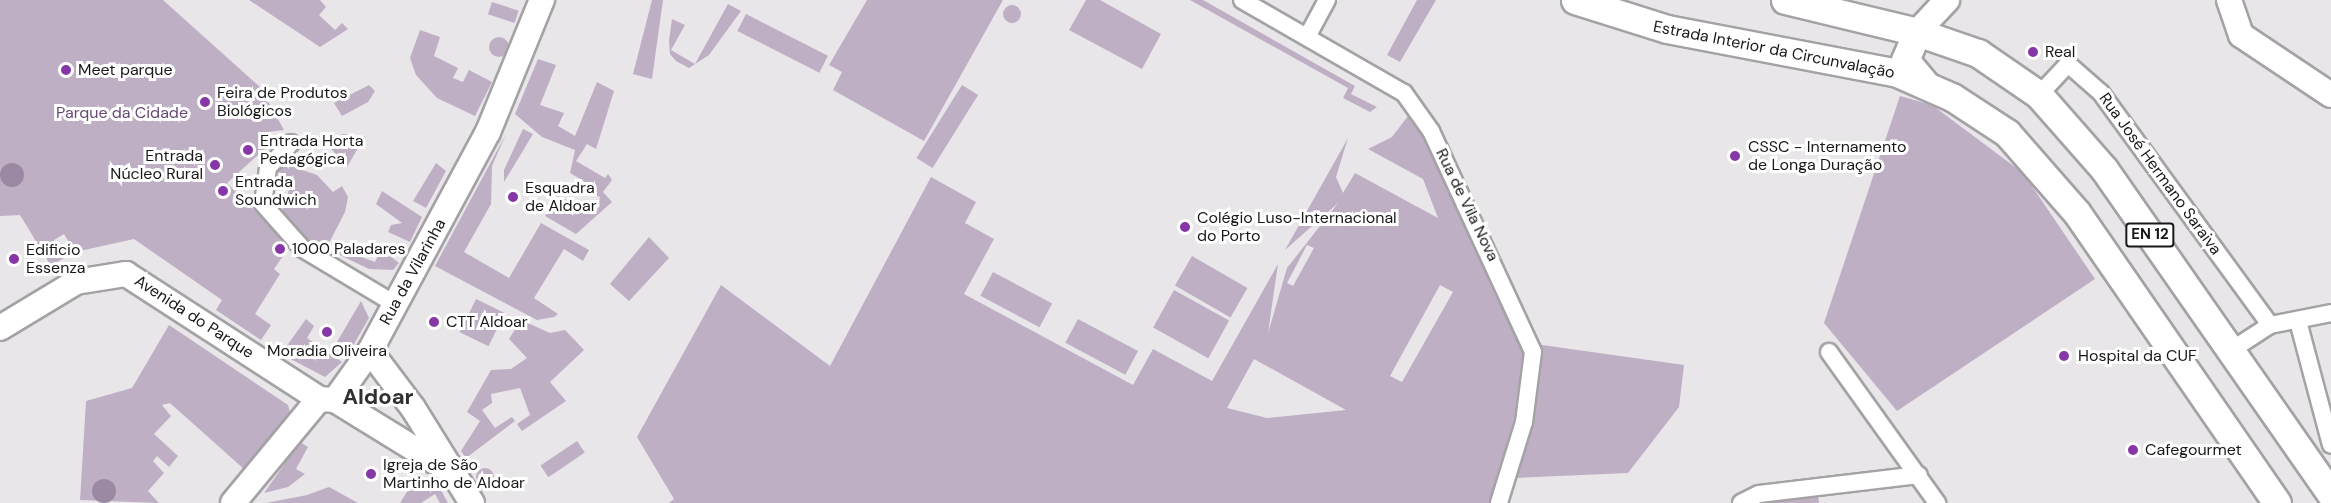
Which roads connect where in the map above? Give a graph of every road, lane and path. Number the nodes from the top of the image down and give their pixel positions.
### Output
1 (542, 0) edge
2 (1242, 0) edge
3 (1327, 0) edge
4 (1575, 0) edge
5 (1785, 0) edge
6 (1947, 0) edge
7 (2229, 0) edge
8 (1917, 32) junction
9 (1307, 37) junction
10 (1926, 85) junction
11 (2039, 95) junction
12 (2331, 95) edge
13 (291, 143) dead end
14 (395, 304) junction
15 (2331, 313) edge
16 (2298, 321) junction
17 (2270, 325) junction
18 (0, 328) edge
19 (370, 351) junction
20 (2230, 351) junction
21 (1829, 352) dead end
22 (327, 400) junction
23 (2331, 445) edge
24 (451, 472) junction
25 (1919, 475) junction
26 (2331, 495) edge
27 (233, 503) edge
28 (472, 503) edge
29 (1499, 503) edge
30 (1741, 503) edge
31 (1937, 503) edge
32 (2277, 503) edge

1 - 14 main road, Rua da Vilarinha
2 - 9 street, Rua de Vila Nova
3 - 9 street
4 - 10 main road, Estrada Interior da Circunvalação / EN 12
5 - 8 main road, EN 12
6 - 8 main road
7 - 12 main road
8 - 10 main road
8 - 11 main road, EN 12
9 - 29 street, Rua de Vila Nova
10 - 32 main road, Estrada Interior da Circunvalação / EN 12
11 - 17 street, Rua José Hermano Saraiva
11 - 20 main road, EN 12
13 - 14 street
14 - 19 main road, Rua da Vilarinha
15 - 16 street
16 - 17 street
16 - 23 street
17 - 20 street
18 - 22 main road, Avenida do Parque
19 - 22 main road, Rua da Vilarinha
19 - 24 main road
20 - 26 main road, EN 12
21 - 25 street
22 - 24 main road, Avenida do Parque
22 - 27 main road, Rua da Vilarinha
24 - 28 main road
25 - 30 street
25 - 31 street

